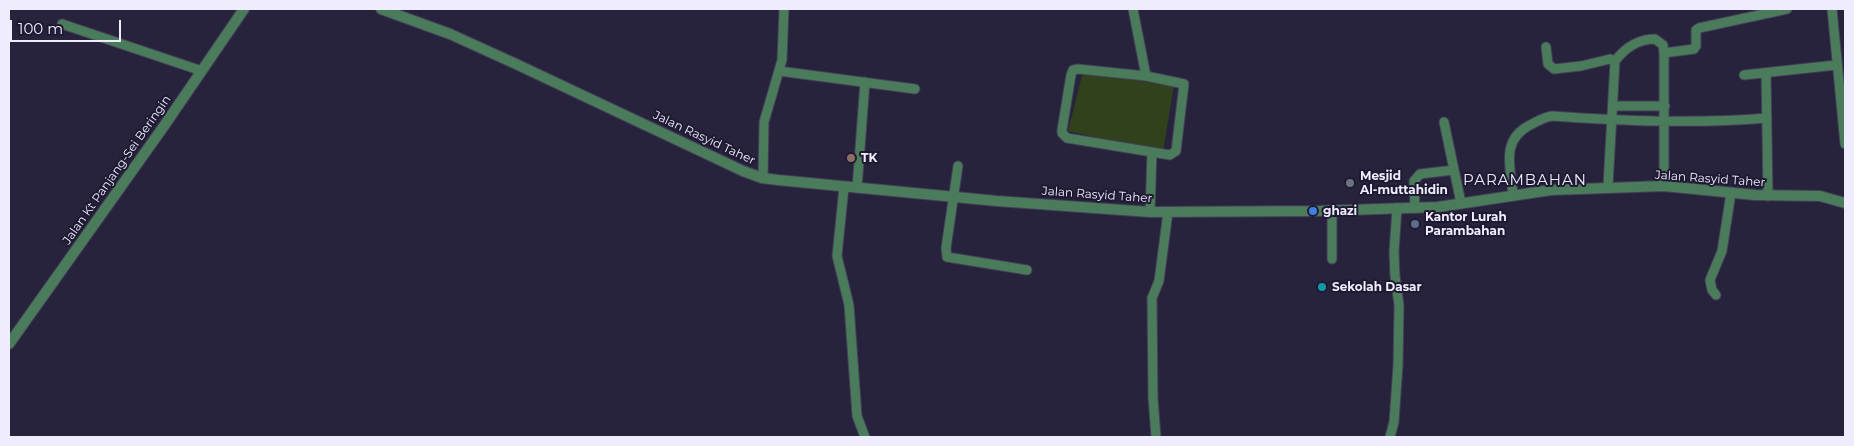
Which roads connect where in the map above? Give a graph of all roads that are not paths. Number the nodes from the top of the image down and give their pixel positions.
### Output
1 (244, 9) edge
2 (381, 9) edge
3 (784, 9) edge
4 (1133, 9) edge
5 (1787, 9) edge
6 (1832, 9) edge
7 (62, 24) dead end
8 (1546, 47) dead end
9 (1664, 53) junction
10 (1615, 61) junction
11 (1836, 65) junction
12 (202, 71) junction
13 (779, 71) junction
14 (1766, 73) junction
15 (1744, 75) dead end
16 (1146, 76) junction
17 (865, 82) junction
18 (915, 89) dead end
19 (1613, 106) junction
20 (1665, 106) junction
21 (1767, 118) junction
22 (1612, 120) junction
23 (1444, 122) dead end
24 (1664, 122) junction
25 (1845, 138) edge
26 (1152, 152) junction
27 (958, 166) dead end
28 (1454, 170) junction
29 (763, 178) junction
30 (1608, 186) junction
31 (1664, 186) junction
32 (844, 187) junction
33 (857, 188) junction
34 (1731, 193) junction
35 (1512, 194) junction
36 (1768, 196) junction
37 (954, 197) junction
38 (1461, 203) junction
39 (1845, 203) edge
40 (1397, 208) junction
41 (1415, 208) junction
42 (1332, 210) junction
43 (1150, 212) junction
44 (1168, 212) junction
45 (1332, 259) dead end
46 (1027, 270) dead end
47 (1716, 295) dead end
48 (9, 344) edge
49 (865, 437) edge
50 (1156, 437) edge
51 (1390, 437) edge

1 - 12 street, Jalan Kt Panjang-Sei Beringin
2 - 29 street, Jalan Rasyid Taher
3 - 13 street
4 - 16 street
5 - 9 street
6 - 11 street
7 - 12 street
8 - 10 street
9 - 10 street
9 - 20 street
10 - 19 street
11 - 14 street
11 - 25 street
12 - 48 street, Jalan Kt Panjang-Sei Beringin
13 - 17 street
13 - 29 street
14 - 15 street
14 - 21 street
16 - 26 street
16 - 26 street
17 - 18 street
17 - 33 street
19 - 20 street
19 - 22 street
20 - 24 street
21 - 24 street
21 - 36 street
22 - 24 street
22 - 30 street
22 - 35 street
23 - 28 street
24 - 31 street
26 - 43 street
27 - 37 street
28 - 38 street
28 - 41 street
29 - 32 street, Jalan Rasyid Taher
30 - 31 street, Jalan Rasyid Taher
30 - 35 street, Jalan Rasyid Taher
31 - 34 street, Jalan Rasyid Taher
32 - 33 street, Jalan Rasyid Taher
32 - 49 street
33 - 37 street, Jalan Rasyid Taher
34 - 36 street, Jalan Rasyid Taher
34 - 47 street
35 - 38 street, Jalan Rasyid Taher
36 - 39 street, Jalan Rasyid Taher
37 - 43 street, Jalan Rasyid Taher
37 - 46 street
38 - 41 street, Jalan Rasyid Taher
40 - 41 street, Jalan Rasyid Taher
40 - 42 street, Jalan Rasyid Taher
40 - 51 street
42 - 44 street, Jalan Rasyid Taher
42 - 45 street
43 - 44 street, Jalan Rasyid Taher
44 - 50 street

